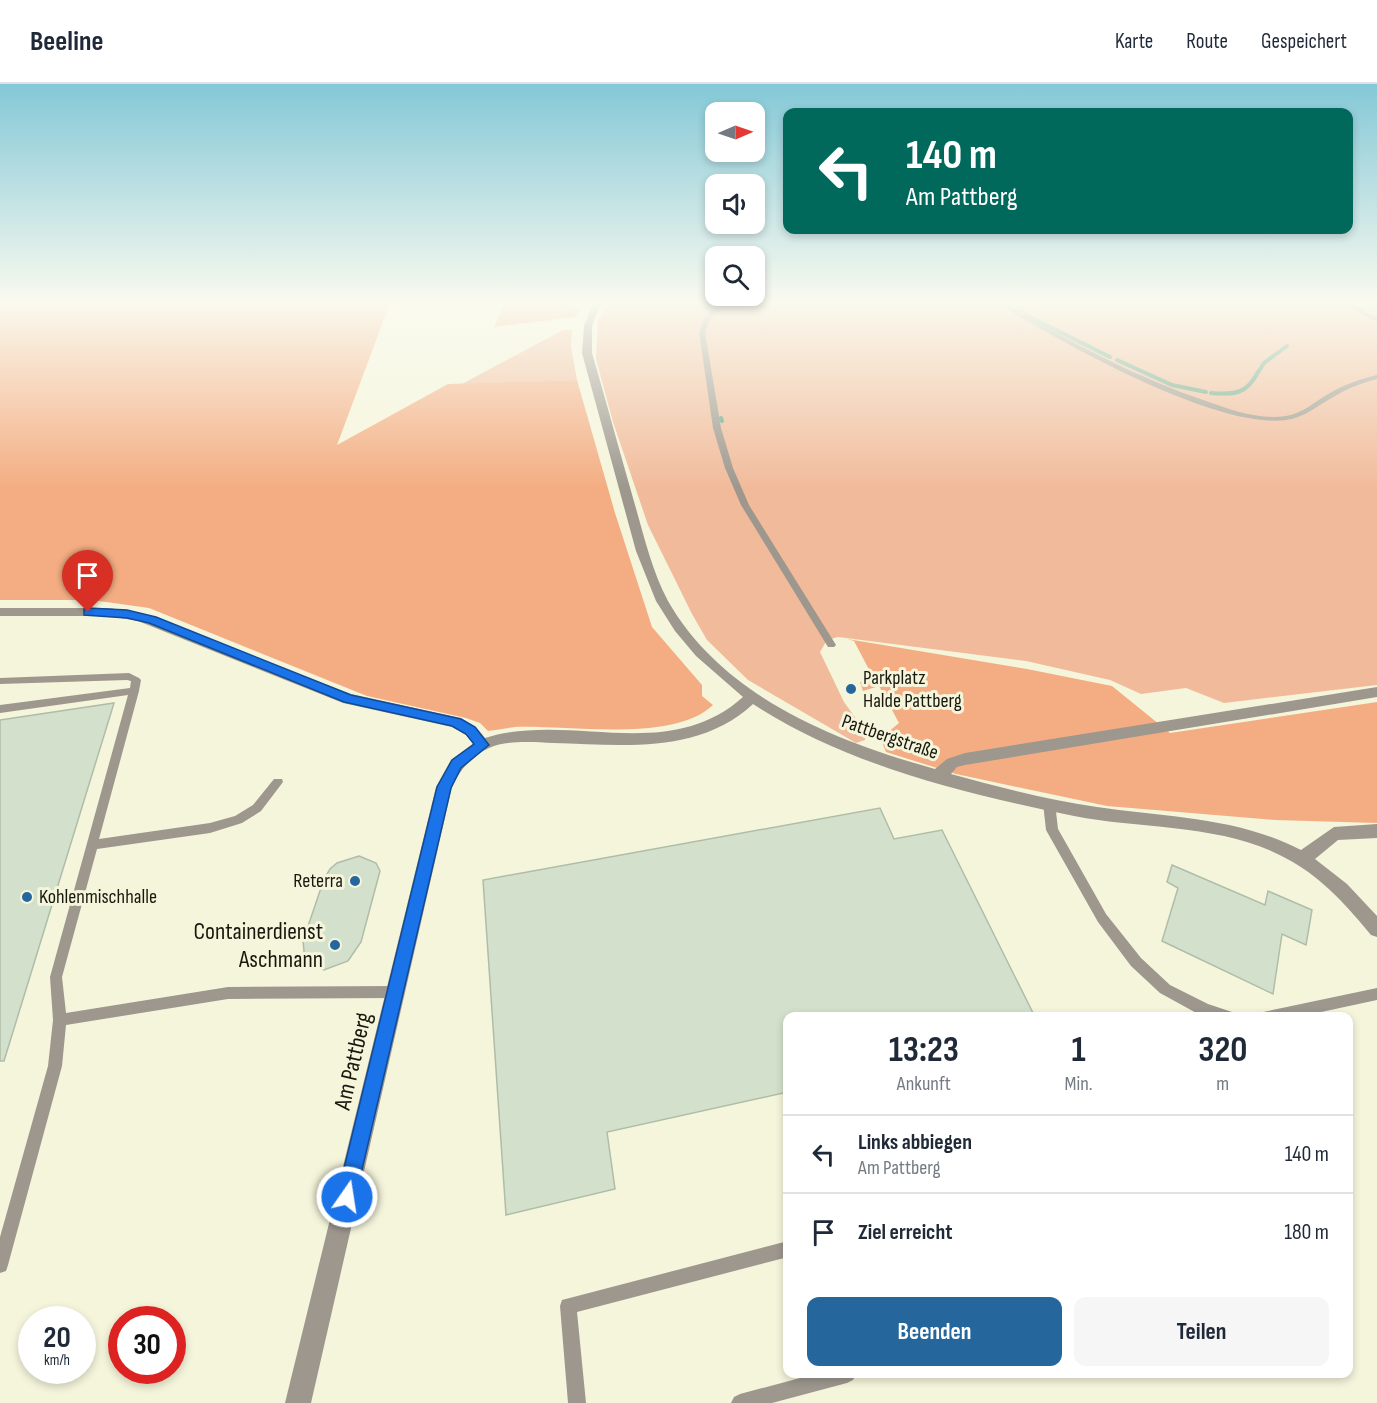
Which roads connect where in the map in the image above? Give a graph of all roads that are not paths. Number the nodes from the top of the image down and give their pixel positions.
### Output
1 (590, 365) edge
2 (707, 365) edge
3 (1118, 365) edge
4 (1377, 377) edge
5 (0, 612) edge
6 (831, 645) dead end
7 (0, 681) edge
8 (134, 691) junction
9 (1377, 692) edge
10 (752, 697) junction
11 (0, 709) edge
12 (482, 745) junction
13 (938, 776) junction
14 (278, 782) dead end
15 (1049, 803) junction
16 (1377, 831) edge
17 (92, 845) junction
18 (1302, 859) junction
19 (1377, 929) edge
20 (395, 992) junction
21 (1377, 994) edge
22 (1211, 1012) edge
23 (1292, 1012) edge
24 (60, 1020) junction
25 (783, 1250) edge
26 (0, 1265) edge
27 (832, 1378) edge
28 (298, 1403) edge
29 (577, 1403) edge
30 (740, 1403) edge

1 - 10 street, Pattbergstraße
2 - 6 lane
3 - 4 lane
5 - 12 street
7 - 8 lane
8 - 11 lane
8 - 17 lane
9 - 13 street
10 - 12 street, Am Pattberg
10 - 13 street, Pattbergstraße
12 - 20 street, Am Pattberg
13 - 15 street, Pattbergstraße
14 - 17 lane
15 - 18 street, Pattbergstraße
15 - 22 lane
16 - 18 street
17 - 24 lane
18 - 19 street, Pattbergstraße
20 - 24 lane
20 - 28 street, Am Pattberg
21 - 23 lane
24 - 26 lane
25 - 29 lane
27 - 30 lane

